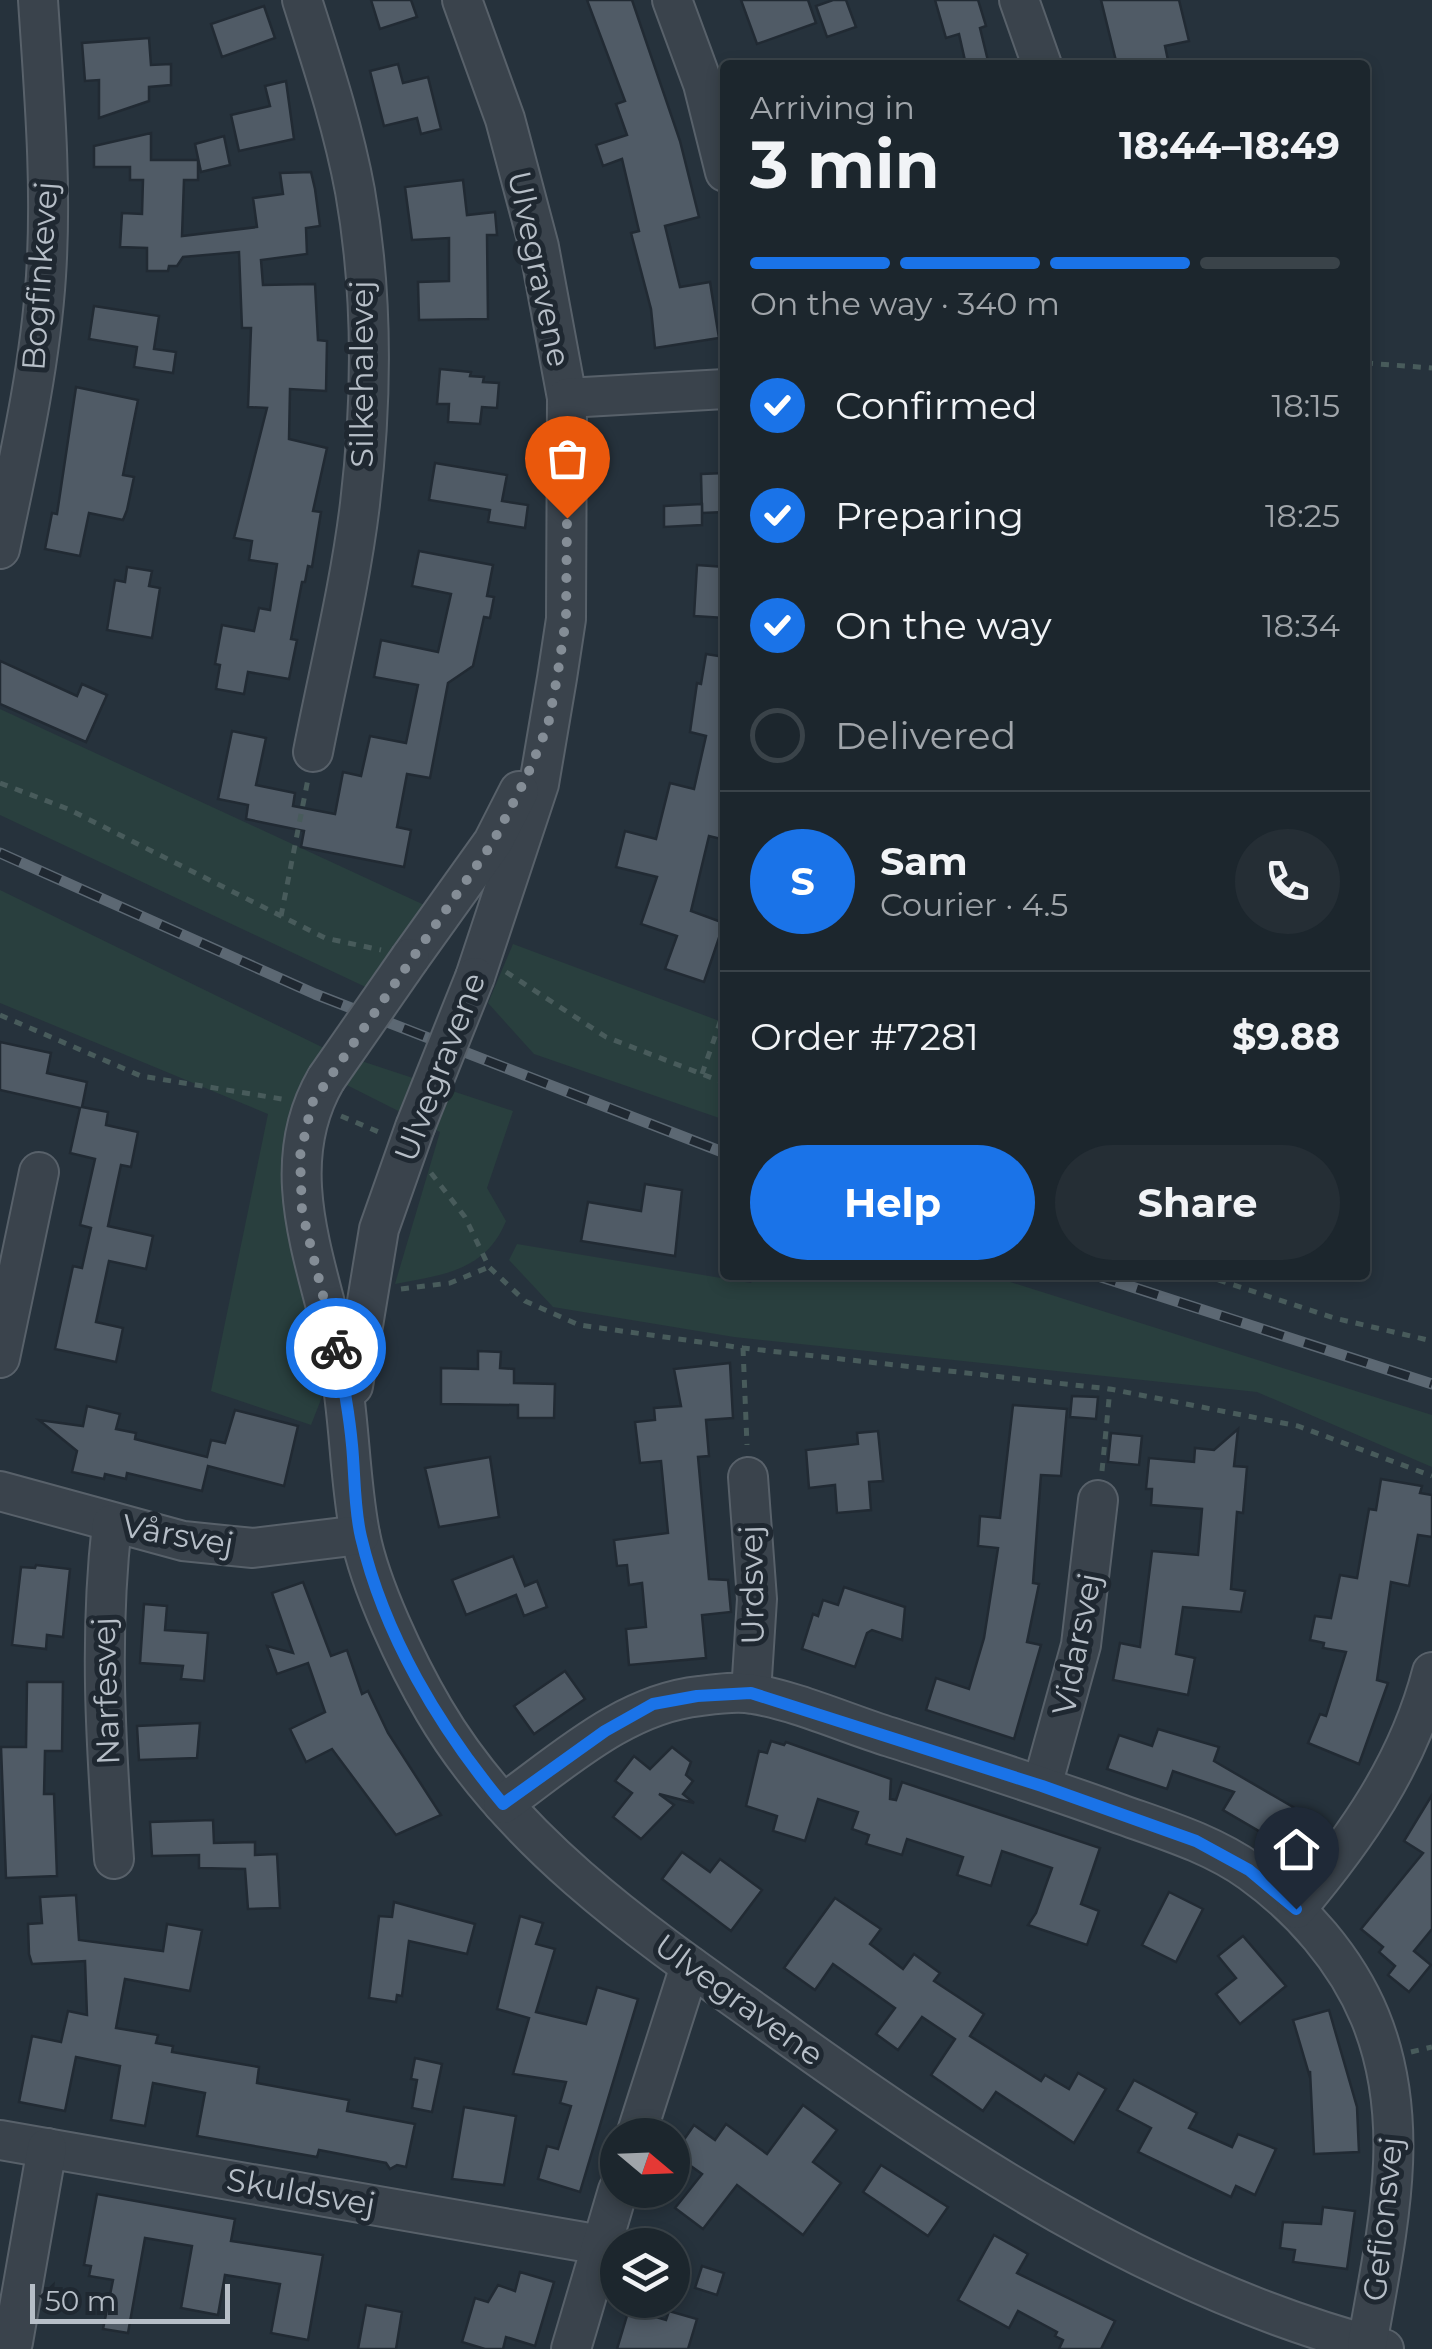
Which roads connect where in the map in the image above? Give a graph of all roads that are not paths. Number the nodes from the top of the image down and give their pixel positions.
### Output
1 (38, 0) edge
2 (302, 0) edge
3 (462, 0) edge
4 (672, 0) edge
5 (1020, 0) edge
6 (1040, 60) edge
7 (720, 151) edge
8 (720, 389) edge
9 (566, 398) junction
10 (0, 549) edge
11 (548, 725) junction
12 (313, 752) road end
13 (40, 1172) dead end
14 (0, 1358) edge
15 (349, 1413) junction
16 (748, 1477) road end
17 (0, 1492) edge
18 (1098, 1500) road end
19 (112, 1524) junction
20 (360, 1535) junction
21 (1432, 1672) edge
22 (751, 1693) junction
23 (1042, 1786) junction
24 (503, 1804) junction
25 (114, 1859) dead end
26 (1296, 1909) junction
27 (690, 1966) junction
28 (641, 2118) edge
29 (0, 2140) edge
30 (47, 2148) junction
31 (600, 2244) edge
32 (600, 2248) edge
33 (13, 2342) dead end
34 (1376, 2347) edge
35 (571, 2349) edge

1 - 10 street, Bogfinkevej
2 - 12 street, Silkehalevej
3 - 9 street, Ulvegravene
4 - 7 street
5 - 6 street
8 - 9 street
9 - 11 street, Ulvegravene
11 - 15 street, Ulvegravene, bridge
11 - 15 street, Ulvegravene, bridge
13 - 14 street
15 - 20 street, Ulvegravene
16 - 22 street, Urdsvej
17 - 19 street, Vårsvej
18 - 23 street, Vidarsvej
19 - 20 street, Vårsvej
19 - 25 street, Narfesvej
20 - 24 street, Ulvegravene
21 - 26 street
22 - 23 street, Gefionsvej
22 - 24 street, Gefionsvej
23 - 26 street, Gefionsvej
24 - 27 street, Ulvegravene
26 - 34 street, Gefionsvej
27 - 28 street
27 - 34 street, Ulvegravene
29 - 30 street, Skuldsvej
30 - 31 street, Skuldsvej
30 - 33 street
32 - 35 street

